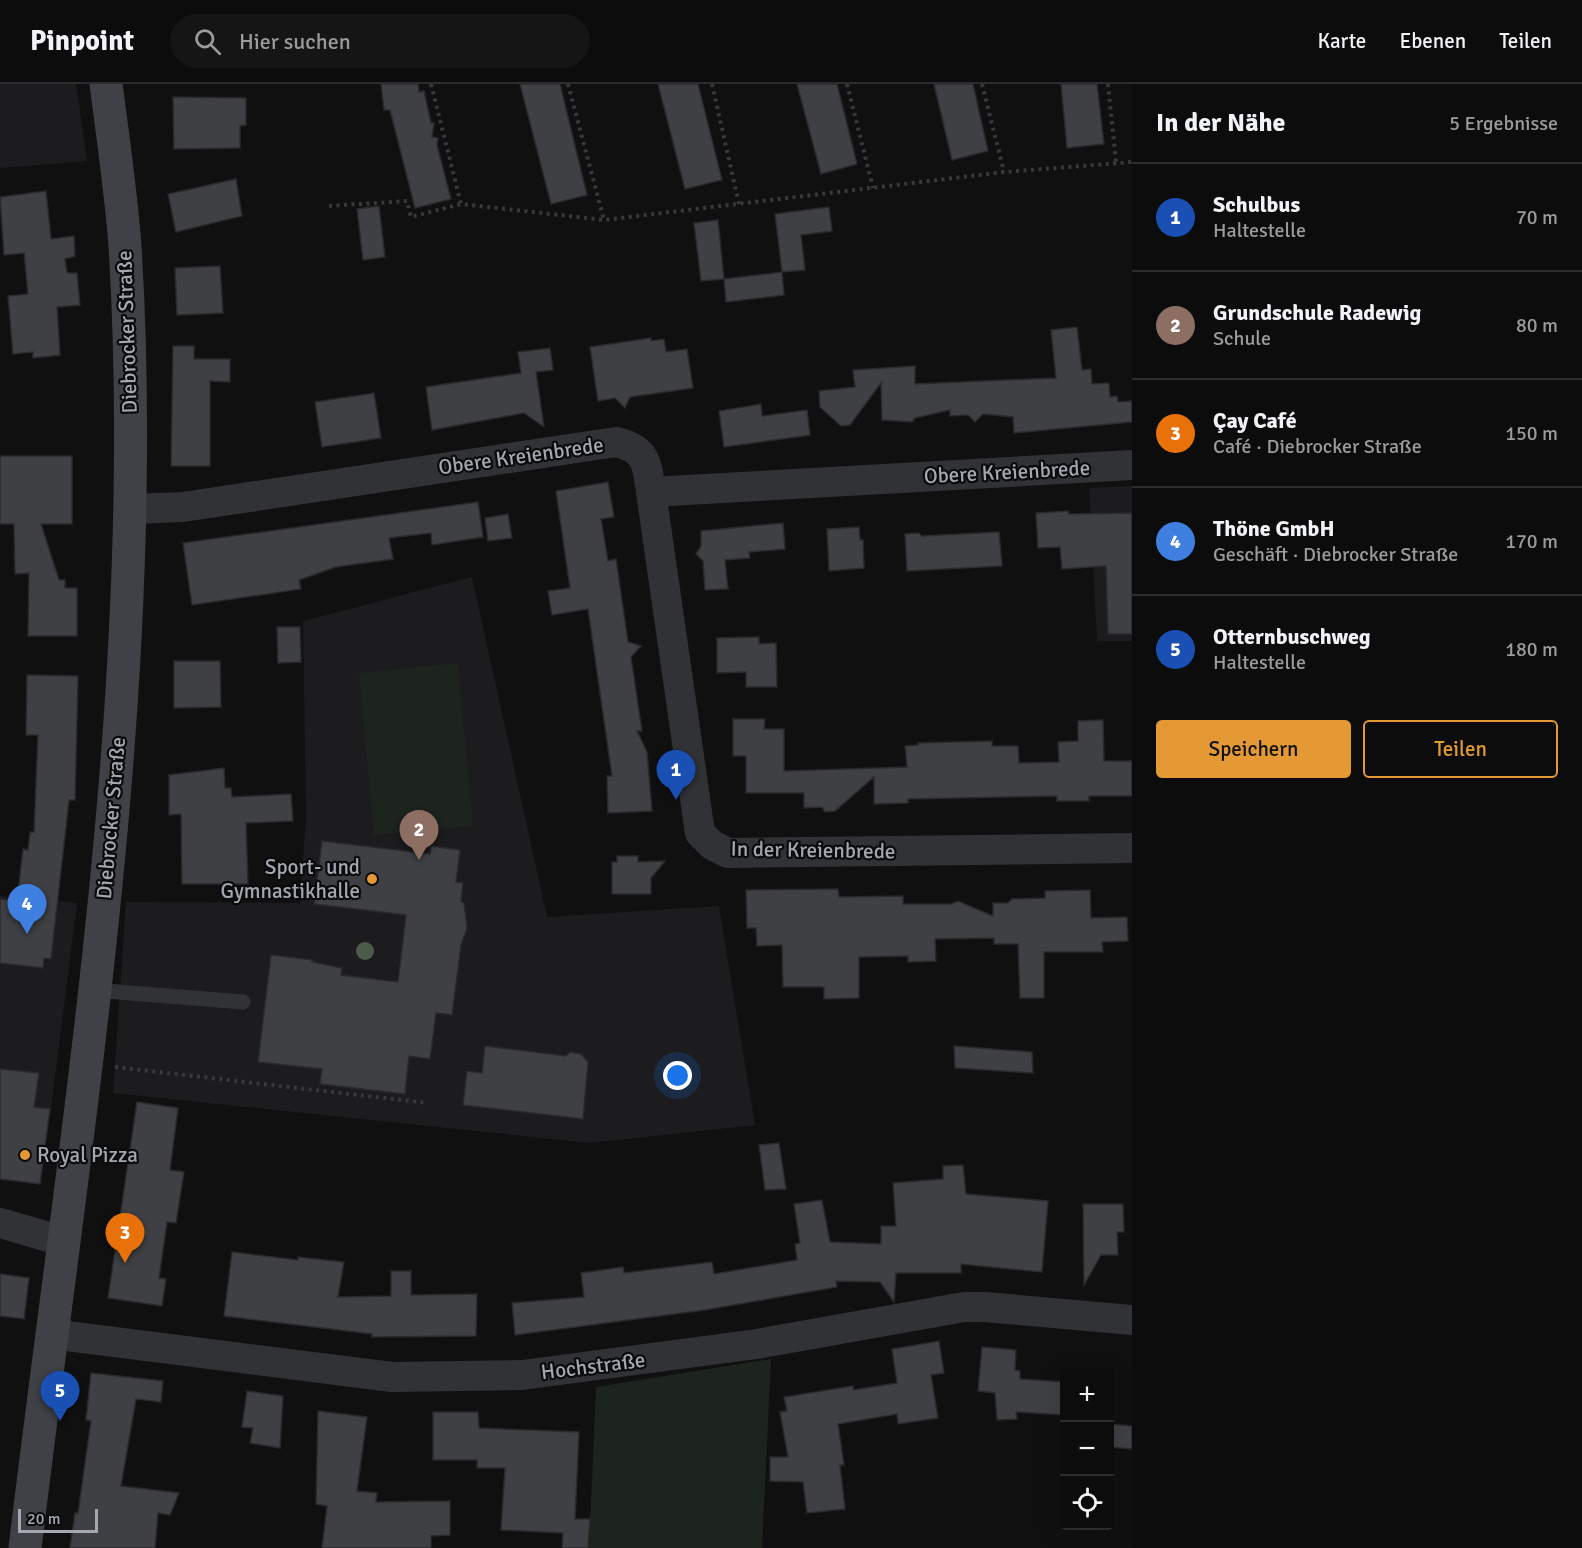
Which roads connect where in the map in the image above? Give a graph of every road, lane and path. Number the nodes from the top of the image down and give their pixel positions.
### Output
1 (106, 84) edge
2 (431, 84) edge
3 (568, 84) edge
4 (712, 84) edge
5 (847, 84) edge
6 (982, 84) edge
7 (1108, 84) edge
8 (1116, 162) junction
9 (1132, 162) edge
10 (1004, 172) junction
11 (873, 188) junction
12 (461, 204) junction
13 (739, 204) junction
14 (329, 206) dead end
15 (604, 220) junction
16 (1132, 465) edge
17 (651, 492) junction
18 (130, 509) junction
19 (1132, 848) edge
20 (93, 990) junction
21 (243, 1002) dead end
22 (110, 1066) dead end
23 (428, 1103) dead end
24 (0, 1223) edge
25 (62, 1241) junction
26 (1132, 1320) edge
27 (51, 1334) junction
28 (25, 1548) edge

1 - 18 main road, Diebrocker Straße
2 - 12 path
3 - 15 path
4 - 13 path
5 - 11 path
6 - 10 path
7 - 8 path
8 - 9 path
8 - 10 path
10 - 11 path
11 - 13 path
12 - 14 path
12 - 15 path
13 - 15 path
16 - 17 street, Obere Kreienbrede
17 - 18 street, Obere Kreienbrede
17 - 19 street, In der Kreienbrede
18 - 20 main road, Diebrocker Straße
20 - 21 lane
20 - 25 main road, Diebrocker Straße
22 - 23 path
24 - 25 street
25 - 27 main road, Diebrocker Straße
26 - 27 street, Hochstraße
27 - 28 main road, Diebrocker Straße

